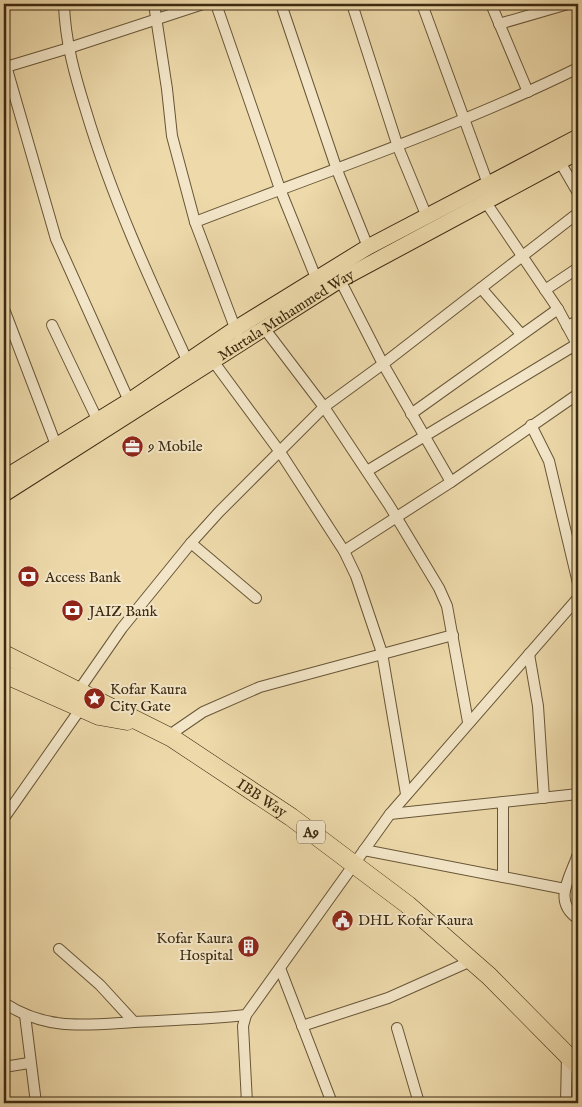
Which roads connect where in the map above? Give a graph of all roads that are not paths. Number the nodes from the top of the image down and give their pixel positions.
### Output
1 (64, 4) edge
2 (154, 4) edge
3 (203, 4) edge
4 (216, 4) edge
5 (282, 4) edge
6 (352, 4) edge
7 (422, 4) edge
8 (491, 4) edge
9 (568, 4) edge
10 (156, 20) junction
11 (499, 24) junction
12 (70, 48) junction
13 (5, 63) edge
14 (578, 68) edge
15 (528, 92) junction
16 (465, 120) junction
17 (578, 137) edge
18 (398, 147) junction
19 (578, 152) edge
20 (560, 162) junction
21 (337, 170) junction
22 (488, 184) junction
23 (280, 189) junction
24 (578, 194) edge
25 (485, 200) junction
26 (578, 213) edge
27 (426, 217) junction
28 (195, 222) junction
29 (368, 247) junction
30 (523, 256) junction
31 (578, 268) edge
32 (316, 278) junction
33 (340, 280) junction
34 (482, 288) junction
35 (545, 290) junction
36 (4, 309) edge
37 (558, 309) junction
38 (578, 321) edge
39 (52, 325) dead end
40 (567, 326) junction
41 (264, 328) junction
42 (235, 329) junction
43 (521, 334) junction
44 (242, 342) junction
45 (578, 345) edge
46 (187, 360) junction
47 (213, 361) junction
48 (383, 364) junction
49 (578, 394) edge
50 (129, 400) junction
51 (324, 407) junction
52 (412, 414) junction
53 (98, 419) junction
54 (532, 425) junction
55 (424, 438) junction
56 (56, 445) junction
57 (280, 452) junction
58 (367, 471) junction
59 (4, 478) edge
60 (451, 482) junction
61 (4, 494) edge
62 (396, 516) junction
63 (191, 543) junction
64 (344, 551) junction
65 (578, 584) edge
66 (256, 598) dead end
67 (578, 598) edge
68 (452, 635) junction
69 (382, 653) junction
70 (4, 654) edge
71 (529, 654) junction
72 (4, 675) edge
73 (79, 690) junction
74 (81, 708) junction
75 (468, 722) junction
76 (148, 725) junction
77 (168, 736) junction
78 (406, 794) junction
79 (578, 794) edge
80 (544, 798) junction
81 (503, 802) junction
82 (390, 814) junction
83 (4, 818) edge
84 (364, 850) junction
85 (578, 854) edge
86 (354, 865) junction
87 (503, 878) junction
88 (565, 889) junction
89 (578, 919) edge
90 (59, 949) dead end
91 (471, 961) junction
92 (280, 968) junction
93 (6, 1005) edge
94 (25, 1015) junction
95 (246, 1015) junction
96 (134, 1022) junction
97 (302, 1026) junction
98 (397, 1028) dead end
99 (573, 1061) edge
100 (29, 1063) junction
101 (4, 1067) edge
102 (36, 1103) edge
103 (247, 1103) edge
104 (332, 1103) edge
105 (419, 1103) edge
106 (566, 1103) edge

1 - 12 street
2 - 10 street
3 - 10 street
4 - 23 street
5 - 21 street
6 - 18 street
7 - 16 street
8 - 11 street
9 - 11 street
10 - 12 street
10 - 28 street
11 - 15 street
12 - 13 street
12 - 46 street
13 - 50 street
14 - 15 street
15 - 16 street
16 - 18 street
16 - 22 street
17 - 22 main road, Murtala Muhammed Way
18 - 21 street
18 - 27 street
19 - 20 main road, Murtala Muhammed Way
20 - 24 street
20 - 25 main road, Murtala Muhammed Way
21 - 23 street
21 - 29 street
22 - 27 main road, Murtala Muhammed Way
23 - 28 street
23 - 32 street
25 - 30 street
25 - 33 main road, Murtala Muhammed Way
26 - 30 street
27 - 29 main road, Murtala Muhammed Way
28 - 42 street
29 - 32 main road, Murtala Muhammed Way
30 - 34 street
30 - 35 street
31 - 35 street
32 - 42 main road, Murtala Muhammed Way
33 - 41 main road, Murtala Muhammed Way
33 - 48 street
34 - 43 street
34 - 48 street
35 - 37 street
36 - 56 street
37 - 40 street
37 - 43 street
38 - 40 street
39 - 53 street
40 - 45 street
41 - 44 main road, Murtala Muhammed Way
41 - 51 street
42 - 44 street
42 - 46 main road, Murtala Muhammed Way
43 - 52 street
44 - 47 main road, Murtala Muhammed Way
45 - 55 street
46 - 50 main road, Murtala Muhammed Way
47 - 57 street
47 - 61 main road, Murtala Muhammed Way
48 - 51 street
48 - 52 street
49 - 54 street
50 - 53 main road, Murtala Muhammed Way
51 - 57 street
51 - 58 street
52 - 55 street
53 - 56 main road, Murtala Muhammed Way
54 - 60 street
54 - 65 street
55 - 58 street
55 - 60 street
56 - 59 main road, Murtala Muhammed Way
57 - 63 street
57 - 64 street
58 - 62 street
60 - 62 street
62 - 64 street
62 - 68 street
63 - 66 street
63 - 73 street
64 - 69 street
67 - 71 street
68 - 69 street
68 - 75 street
69 - 77 street
69 - 78 street
70 - 73 highway, IBB Way / A9
71 - 75 street
71 - 80 street
72 - 74 highway
73 - 76 highway, IBB Way / A9
74 - 76 highway
74 - 83 street
75 - 78 street
76 - 77 highway, IBB Way / A9
77 - 86 highway, IBB Way / A9
78 - 82 street
79 - 80 street
80 - 81 street
81 - 82 street
81 - 87 street
82 - 84 street
84 - 86 street
84 - 87 street
85 - 88 street
86 - 91 highway, IBB Way / A9
86 - 92 street
87 - 88 street
88 - 89 street
90 - 96 street
91 - 97 street
91 - 99 highway, IBB Way / A9
92 - 95 street
92 - 97 street
93 - 94 street
94 - 96 street
94 - 100 street
95 - 96 street
95 - 103 street
97 - 104 street
98 - 105 street
99 - 106 street
100 - 101 street
100 - 102 street

